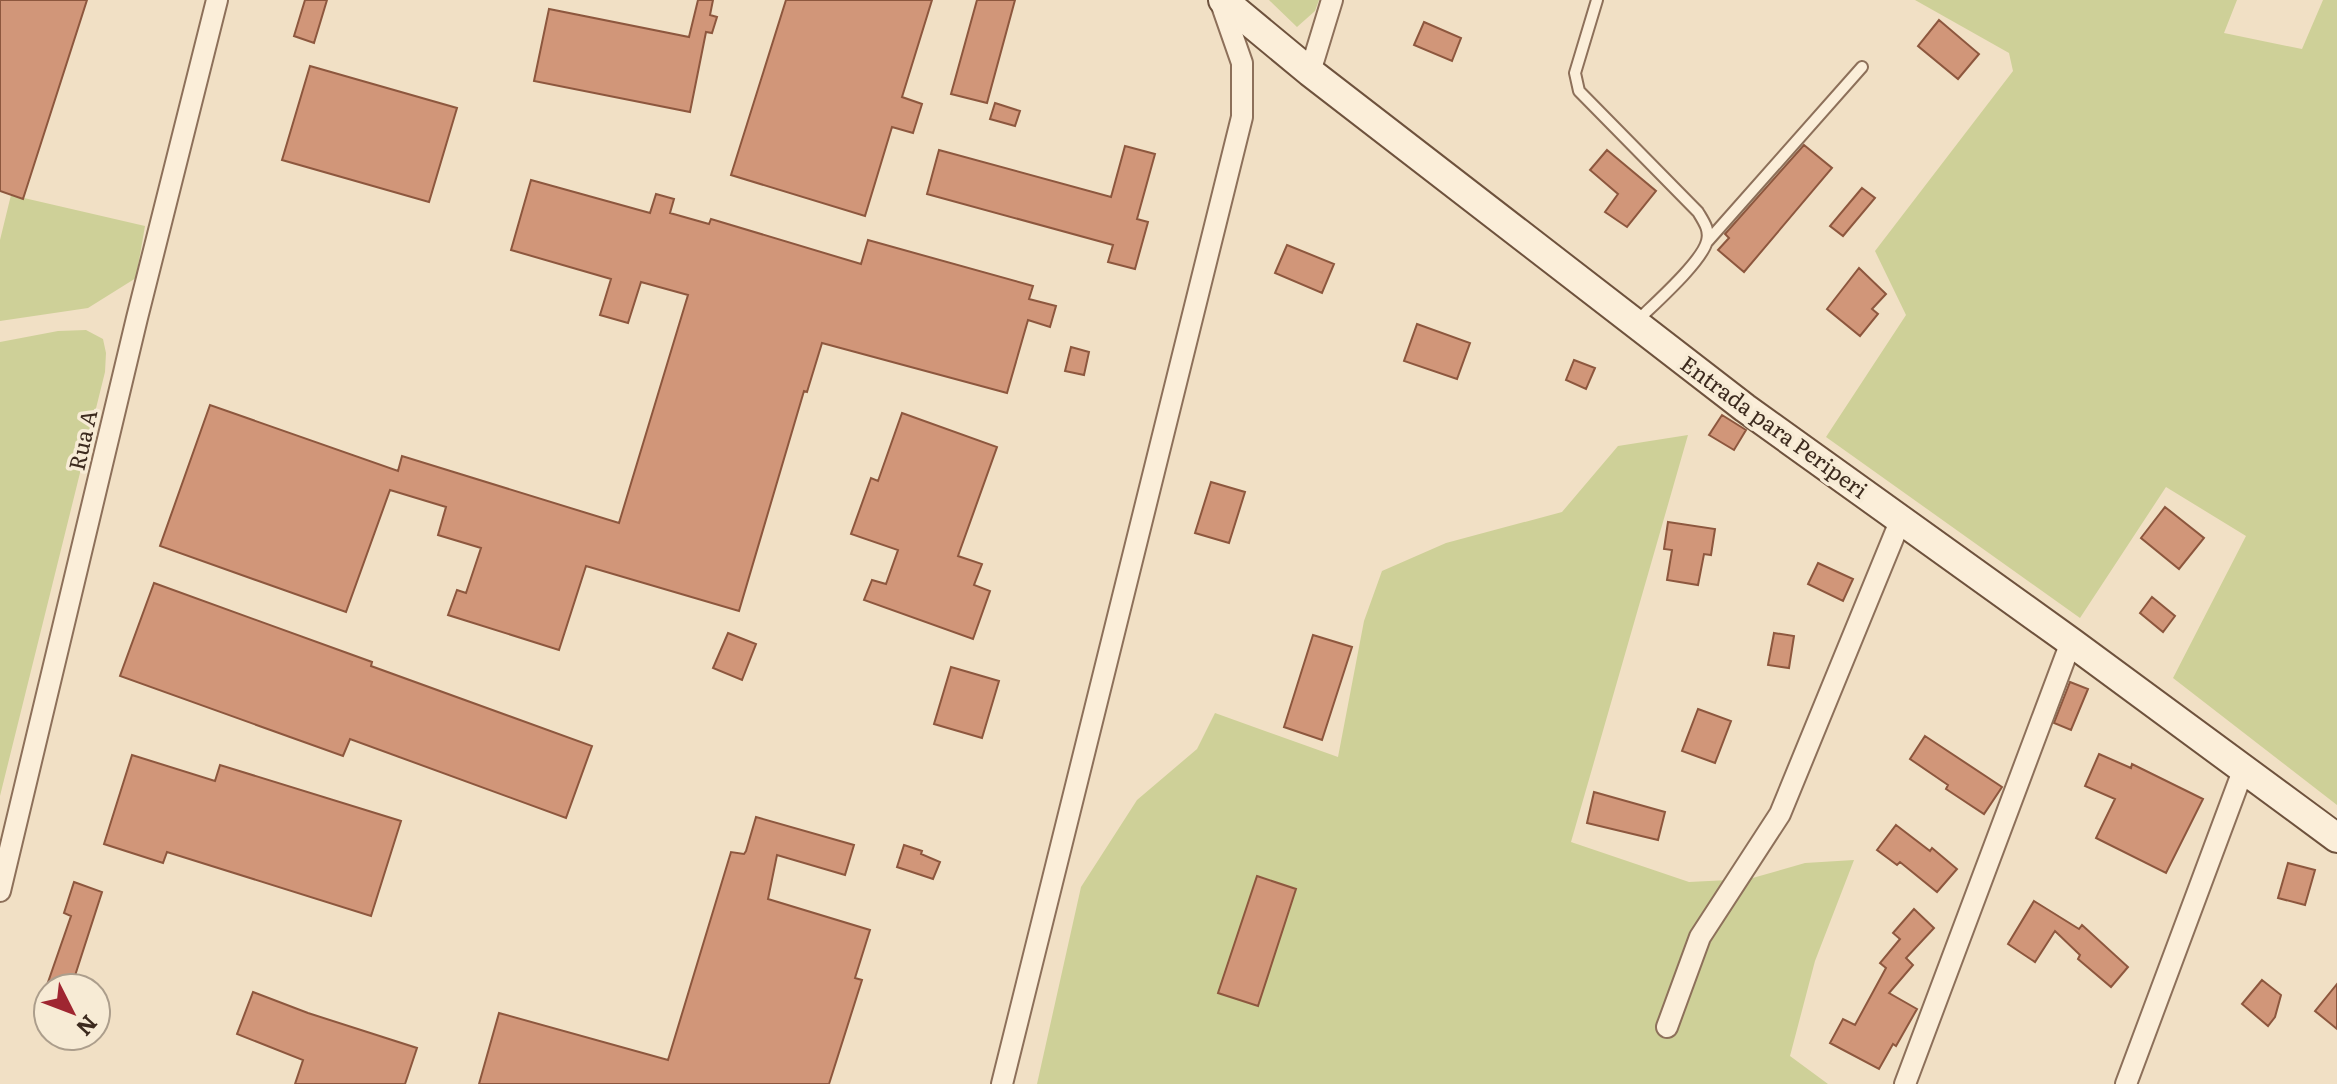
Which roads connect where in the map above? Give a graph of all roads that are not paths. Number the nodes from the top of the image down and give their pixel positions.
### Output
1 (217, 0) edge
2 (1222, 0) edge
3 (1332, 0) edge
4 (1597, 0) edge
5 (1862, 67) dead end
6 (1310, 72) junction
7 (1707, 242) junction
8 (1635, 323) junction
9 (1901, 519) junction
10 (2071, 642) junction
11 (2244, 768) junction
12 (2337, 838) edge
13 (0, 891) edge
14 (1667, 1027) dead end
15 (1002, 1084) edge
16 (1905, 1084) edge
17 (2126, 1084) edge

1 - 13 street, Rua A
2 - 6 main road, Entrada para Periperi
2 - 15 street
3 - 6 street
4 - 7 lane
5 - 7 lane
6 - 8 main road, Entrada para Periperi
7 - 8 lane
8 - 9 main road, Entrada para Periperi
9 - 10 main road, Entrada para Periperi
9 - 14 street
10 - 11 main road, Entrada para Periperi
10 - 16 street
11 - 12 main road, Entrada para Periperi
11 - 17 street

